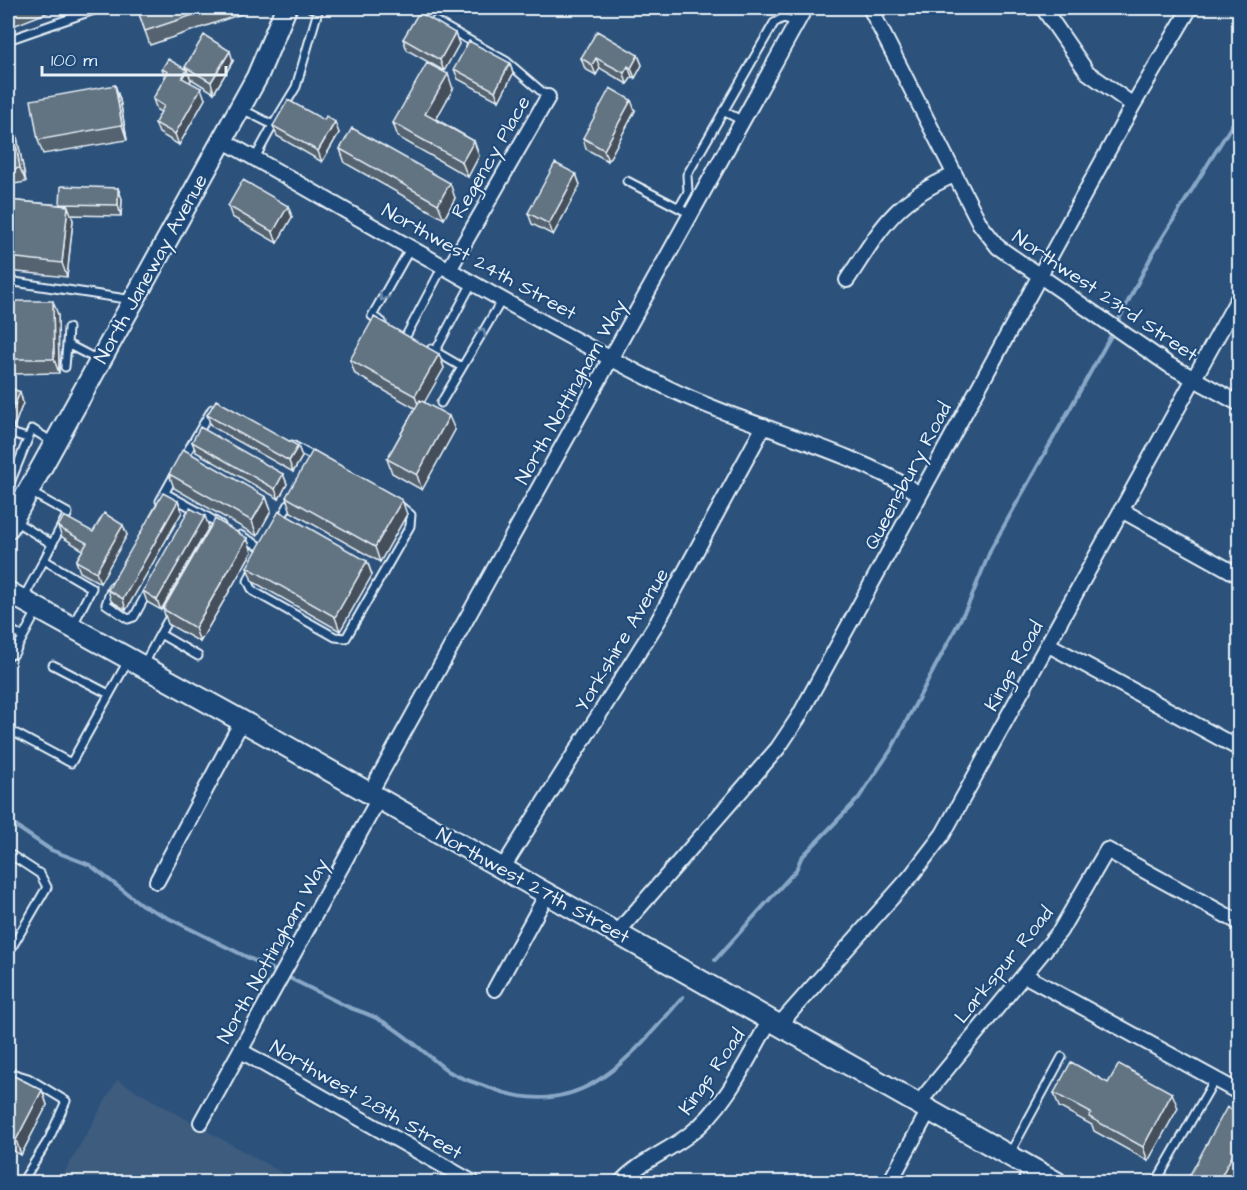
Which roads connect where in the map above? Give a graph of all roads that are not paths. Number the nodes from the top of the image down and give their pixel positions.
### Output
1 (100, 8) edge
2 (286, 8) edge
3 (311, 8) edge
4 (805, 8) edge
5 (870, 8) edge
6 (1044, 8) edge
7 (1190, 8) edge
8 (435, 21) edge
9 (797, 22) junction
10 (8, 39) edge
11 (548, 96) joint
12 (1133, 105) junction
13 (240, 108) junction
14 (723, 111) junction
15 (741, 120) junction
16 (273, 125) junction
17 (222, 140) junction
18 (255, 158) junction
19 (954, 175) junction
20 (627, 181) dead end
21 (685, 211) junction
22 (411, 246) junction
23 (447, 266) junction
24 (1039, 277) junction
25 (847, 280) dead end
26 (8, 281) edge
27 (473, 281) junction
28 (1239, 295) edge
29 (502, 298) junction
30 (134, 300) junction
31 (389, 326) edge
32 (68, 328) dead end
33 (398, 331) edge
34 (406, 336) junction
35 (416, 341) edge
36 (67, 344) junction
37 (425, 346) edge
38 (435, 352) junction
39 (612, 358) junction
40 (100, 361) junction
41 (65, 367) dead end
42 (462, 367) junction
43 (1192, 379) junction
44 (441, 404) dead end
45 (1239, 404) edge
46 (219, 405) edge
47 (765, 426) junction
48 (8, 432) edge
49 (27, 438) junction
50 (285, 440) edge
51 (54, 443) junction
52 (315, 458) junction
53 (324, 463) edge
54 (309, 468) edge
55 (8, 488) edge
56 (298, 488) edge
57 (165, 493) junction
58 (920, 494) junction
59 (391, 500) edge
60 (15, 509) edge
61 (194, 509) junction
62 (1121, 510) junction
63 (154, 512) edge
64 (221, 525) junction
65 (183, 529) edge
66 (275, 529) edge
67 (216, 535) edge
68 (270, 539) edge
69 (52, 544) junction
70 (264, 549) junction
71 (44, 560) junction
72 (1239, 576) edge
73 (117, 579) edge
74 (151, 587) edge
75 (23, 600) edge
76 (175, 608) edge
77 (72, 627) junction
78 (8, 628) edge
79 (160, 634) junction
80 (23, 636) junction
81 (1048, 645) junction
82 (8, 655) edge
83 (198, 656) dead end
84 (136, 662) junction
85 (53, 665) dead end
86 (109, 694) junction
87 (242, 721) junction
88 (17, 734) dead end
89 (1239, 749) edge
90 (374, 796) junction
91 (8, 853) edge
92 (502, 868) junction
93 (157, 881) dead end
94 (547, 894) junction
95 (1239, 923) edge
96 (617, 933) junction
97 (8, 954) edge
98 (1024, 975) junction
99 (495, 989) dead end
100 (774, 1023) junction
101 (240, 1051) junction
102 (1062, 1057) dead end
103 (8, 1072) edge
104 (1215, 1079) junction
105 (1239, 1093) edge
106 (924, 1107) junction
107 (201, 1122) dead end
108 (1009, 1156) junction
109 (1025, 1175) edge
110 (22, 1182) edge
111 (472, 1182) edge
112 (621, 1182) edge
113 (890, 1182) edge
114 (1056, 1182) edge
115 (1156, 1182) edge

1 - 10 lane
2 - 13 main road, North Janeway Avenue
3 - 16 lane
4 - 9 street, North Nottingham Way
5 - 19 street, Northwest 23rd Street
6 - 12 street
7 - 12 street, Queensbury Road
8 - 11 lane
9 - 14 lane
9 - 15 street, North Nottingham Way
11 - 23 street, Regency Place
12 - 24 street, Queensbury Road
13 - 16 lane
13 - 17 main road, North Janeway Avenue
14 - 15 lane
14 - 21 lane
15 - 21 street, North Nottingham Way
16 - 18 lane
17 - 18 street, Northwest 24th Street
17 - 30 main road, North Janeway Avenue
18 - 22 street, Northwest 24th Street
19 - 24 street, Northwest 23rd Street
19 - 25 street
20 - 21 lane
21 - 39 street, North Nottingham Way
22 - 23 street, Northwest 24th Street
22 -> 31 lane
23 - 27 street, Northwest 24th Street
23 - 34 lane
24 - 43 street, Northwest 23rd Street
24 - 58 street, Queensbury Road
26 - 30 lane
27 - 29 street, Northwest 24th Street
27 - 38 lane
28 - 43 street, Kings Road
29 - 39 street, Northwest 24th Street
42 -> 29 lane
30 - 40 main road, North Janeway Avenue
32 - 36 lane
33 - 34 lane
34 - 35 lane
36 - 40 lane
36 - 41 lane
37 - 38 lane
38 - 42 lane
39 - 47 street, Northwest 24th Street
39 - 90 street, North Nottingham Way
40 - 51 main road, North Janeway Avenue
42 - 44 lane
43 - 45 street, Northwest 23rd Street
43 - 62 street, Kings Road
46 - 57 lane
47 - 58 street, Northwest 24th Street
47 - 92 street, Yorkshire Avenue
48 - 49 lane
49 - 51 lane
49 - 55 lane
50 - 52 lane
51 - 60 main road, North Janeway Avenue
52 - 53 lane
52 - 54 lane
56 - 66 lane
57 - 61 lane
57 - 63 lane
58 - 96 street, Queensbury Road
59 - 70 lane
60 - 69 lane
60 - 69 lane
61 - 64 lane
61 - 65 lane
62 - 72 street
62 - 81 street, Kings Road
64 - 67 lane
64 - 70 lane
68 - 70 lane
69 - 71 lane
71 - 75 lane
71 - 77 lane
73 - 74 lane
75 - 77 main road, Northwest 27th Street
75 - 80 lane
76 - 79 lane
77 - 84 main road, Northwest 27th Street
78 - 80 lane
79 - 83 lane
79 - 84 lane
80 - 82 lane
81 - 89 street
81 - 100 street, Kings Road
84 - 86 lane
84 - 87 main road, Northwest 27th Street
85 - 86 lane
86 - 88 lane
87 - 90 main road, Northwest 27th Street
87 - 93 street
90 - 92 main road, Northwest 27th Street
90 - 101 street, North Nottingham Way
91 - 97 lane
92 - 94 main road, Northwest 27th Street
94 - 96 main road, Northwest 27th Street
94 - 99 street
95 - 98 street, Larkspur Road
96 - 100 main road, Northwest 27th Street
98 - 104 street
98 - 106 street, Larkspur Road
100 - 106 main road, Northwest 27th Street
100 - 112 street, Kings Road
101 - 107 street, North Nottingham Way
101 - 111 street, Northwest 28th Street
102 - 108 lane
103 - 110 lane
104 - 105 street
104 - 115 lane
106 - 108 main road, Northwest 27th Street
106 - 113 street, Larkspur Road
108 - 109 main road, Northwest 27th Street
109 - 114 main road, Northwest 27th Street

